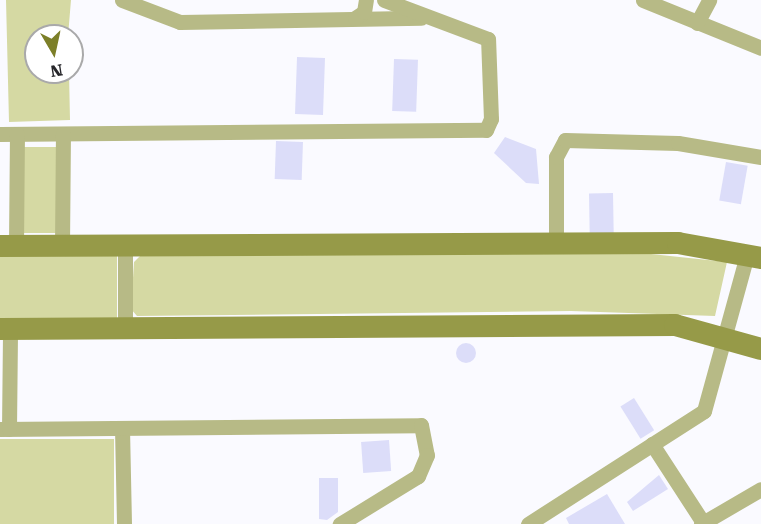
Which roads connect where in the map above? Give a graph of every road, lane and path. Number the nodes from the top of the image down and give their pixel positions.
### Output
1 (122, 0) edge
2 (366, 0) edge
3 (384, 0) edge
4 (643, 0) edge
5 (709, 0) edge
6 (355, 18) junction
7 (429, 18) junction
8 (697, 22) junction
9 (761, 48) edge
10 (0, 134) edge
11 (17, 134) junction
12 (63, 134) junction
13 (761, 157) edge
14 (556, 243) junction
15 (62, 245) junction
16 (124, 245) junction
17 (8, 246) edge
18 (754, 256) edge
19 (125, 328) junction
20 (5, 329) edge
21 (727, 337) junction
22 (761, 349) edge
23 (122, 428) junction
24 (5, 429) edge
25 (652, 444) junction
26 (761, 489) edge
27 (124, 524) edge
28 (340, 524) edge
29 (528, 524) edge
30 (702, 524) edge

1 - 6 street
2 - 6 street
3 - 7 street
4 - 8 street
5 - 8 street
6 - 7 street
7 - 12 street
8 - 9 street
10 - 11 street
11 - 12 street
11 - 17 street
12 - 15 street
13 - 14 street
14 - 16 street
14 - 18 street
15 - 16 street
15 - 17 street
16 - 19 street
18 - 21 street
19 - 20 street
19 - 21 street
20 - 24 street
21 - 22 street
21 - 25 street
23 - 24 street
23 - 27 street
23 - 28 street
25 - 29 street
25 - 30 street
26 - 30 street

